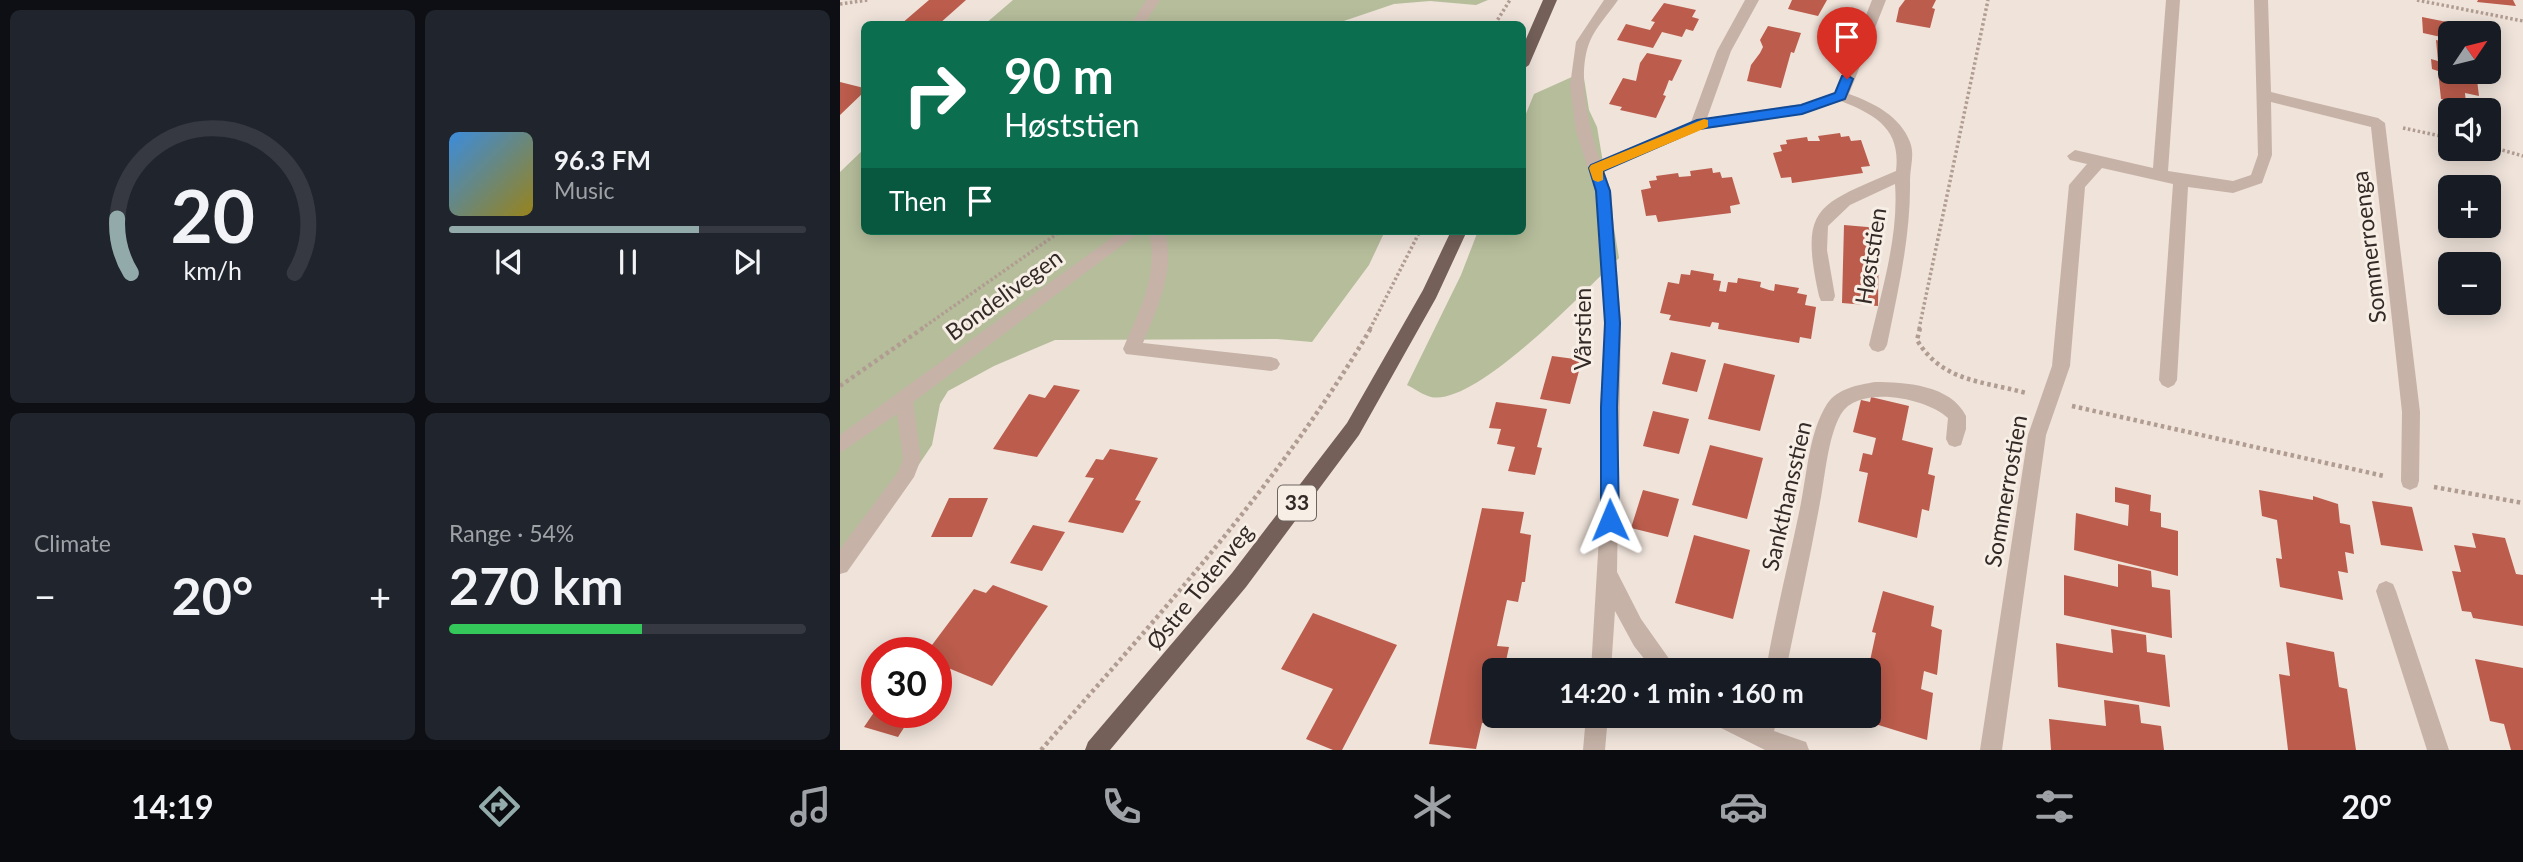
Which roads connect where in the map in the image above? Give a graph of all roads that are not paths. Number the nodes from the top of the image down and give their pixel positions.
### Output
1 (1153, 0) edge
2 (1550, 0) edge
3 (1611, 0) edge
4 (1752, 0) edge
5 (1880, 0) edge
6 (2173, 0) edge
7 (2262, 0) edge
8 (1139, 21) edge
9 (1526, 56) edge
10 (1841, 96) junction
11 (2266, 96) junction
12 (1697, 125) junction
13 (2075, 156) dead end
14 (2098, 162) junction
15 (1596, 168) junction
16 (1903, 174) junction
17 (2160, 176) junction
18 (2181, 180) junction
19 (1128, 235) edge
20 (1158, 235) edge
21 (1457, 235) edge
22 (1827, 296) dead end
23 (1878, 345) dead end
24 (1271, 364) dead end
25 (2168, 380) dead end
26 (904, 400) junction
27 (1955, 439) dead end
28 (840, 444) edge
29 (2410, 481) road end
30 (840, 565) edge
31 (1607, 574) junction
32 (2386, 591) dead end
33 (1602, 658) edge
34 (1654, 658) edge
35 (1778, 658) edge
36 (1596, 728) edge
37 (1743, 728) edge
38 (1763, 728) edge
39 (1761, 738) junction
40 (1097, 750) edge
41 (1594, 750) edge
42 (1798, 750) edge
43 (1991, 750) edge
44 (2438, 750) edge

1 - 8 street
2 - 9 main road
3 - 15 street, Vårstien
4 - 12 street
5 - 10 street
6 - 17 street
7 - 11 street
10 - 12 street
10 - 16 street, Høststien
11 - 18 street
11 - 29 street, Sommerroenga
12 - 15 street
13 - 14 street
14 - 17 street
14 - 43 street, Sommerrostien
15 - 31 street, Vårstien
16 - 22 street, Høststien
16 - 23 street, Høststien
17 - 18 street
18 - 25 street
19 - 26 street, Bondelivegen
20 - 24 street
21 - 40 main road, Østre Totenveg / 33
26 - 28 street, Bondelivegen
26 - 30 street
27 - 35 street, Sankthansstien
31 - 33 street, Vårstien
31 - 34 street
32 - 44 street
36 - 41 street
37 - 39 street
38 - 39 street
39 - 42 street

